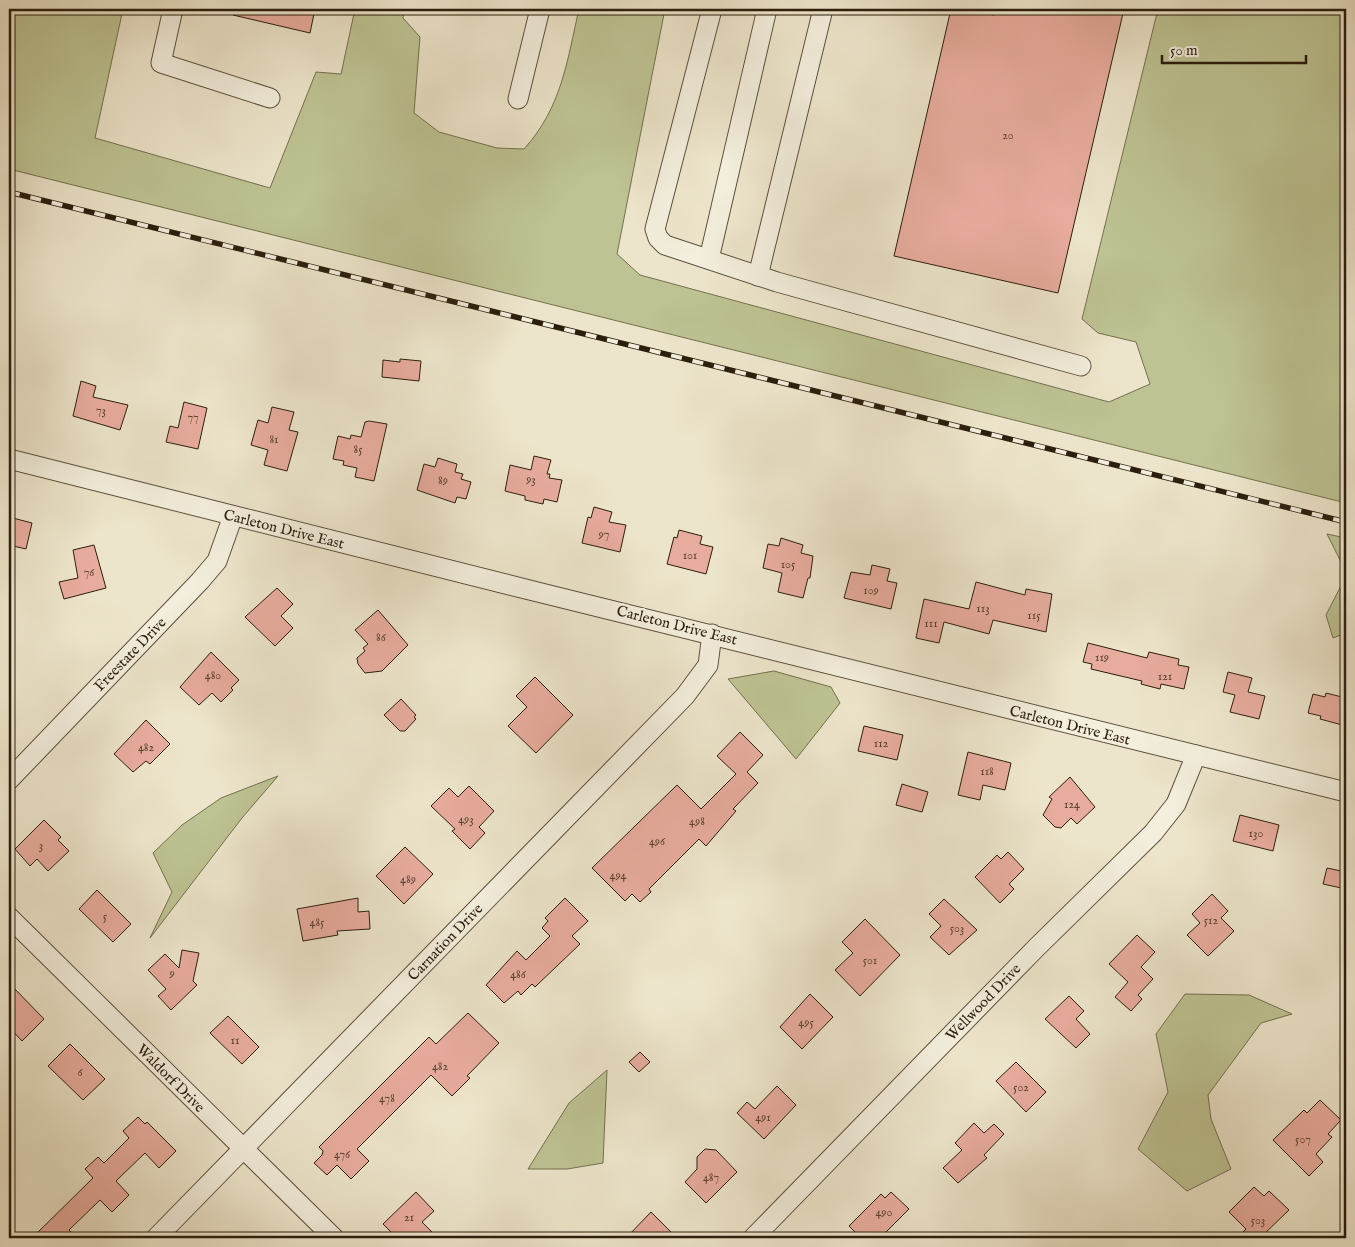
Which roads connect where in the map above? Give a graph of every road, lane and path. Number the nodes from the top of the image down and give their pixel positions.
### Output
1 (173, 9) edge
2 (540, 9) edge
3 (712, 9) edge
4 (767, 9) edge
5 (823, 9) edge
6 (270, 98) dead end
7 (518, 99) dead end
8 (709, 259) junction
9 (758, 276) junction
10 (1081, 366) dead end
11 (9, 458) edge
12 (233, 516) junction
13 (712, 634) junction
14 (1196, 755) junction
15 (9, 780) edge
16 (1346, 792) edge
17 (9, 917) edge
18 (242, 1150) junction
19 (156, 1238) edge
20 (334, 1238) edge
21 (753, 1238) edge

1 - 6 street
2 - 7 street
3 - 8 street
4 - 8 street
5 - 9 street
8 - 9 street
9 - 10 street
11 - 12 street, Carleton Drive East
12 - 13 street, Carleton Drive East
12 - 15 street, Freestate Drive
13 - 14 street, Carleton Drive East
13 - 18 street, Carnation Drive
14 - 16 street, Carleton Drive East
14 - 21 street, Wellwood Drive
17 - 18 street, Waldorf Drive
18 - 19 street, Carnation Drive
18 - 20 street, Waldorf Drive

